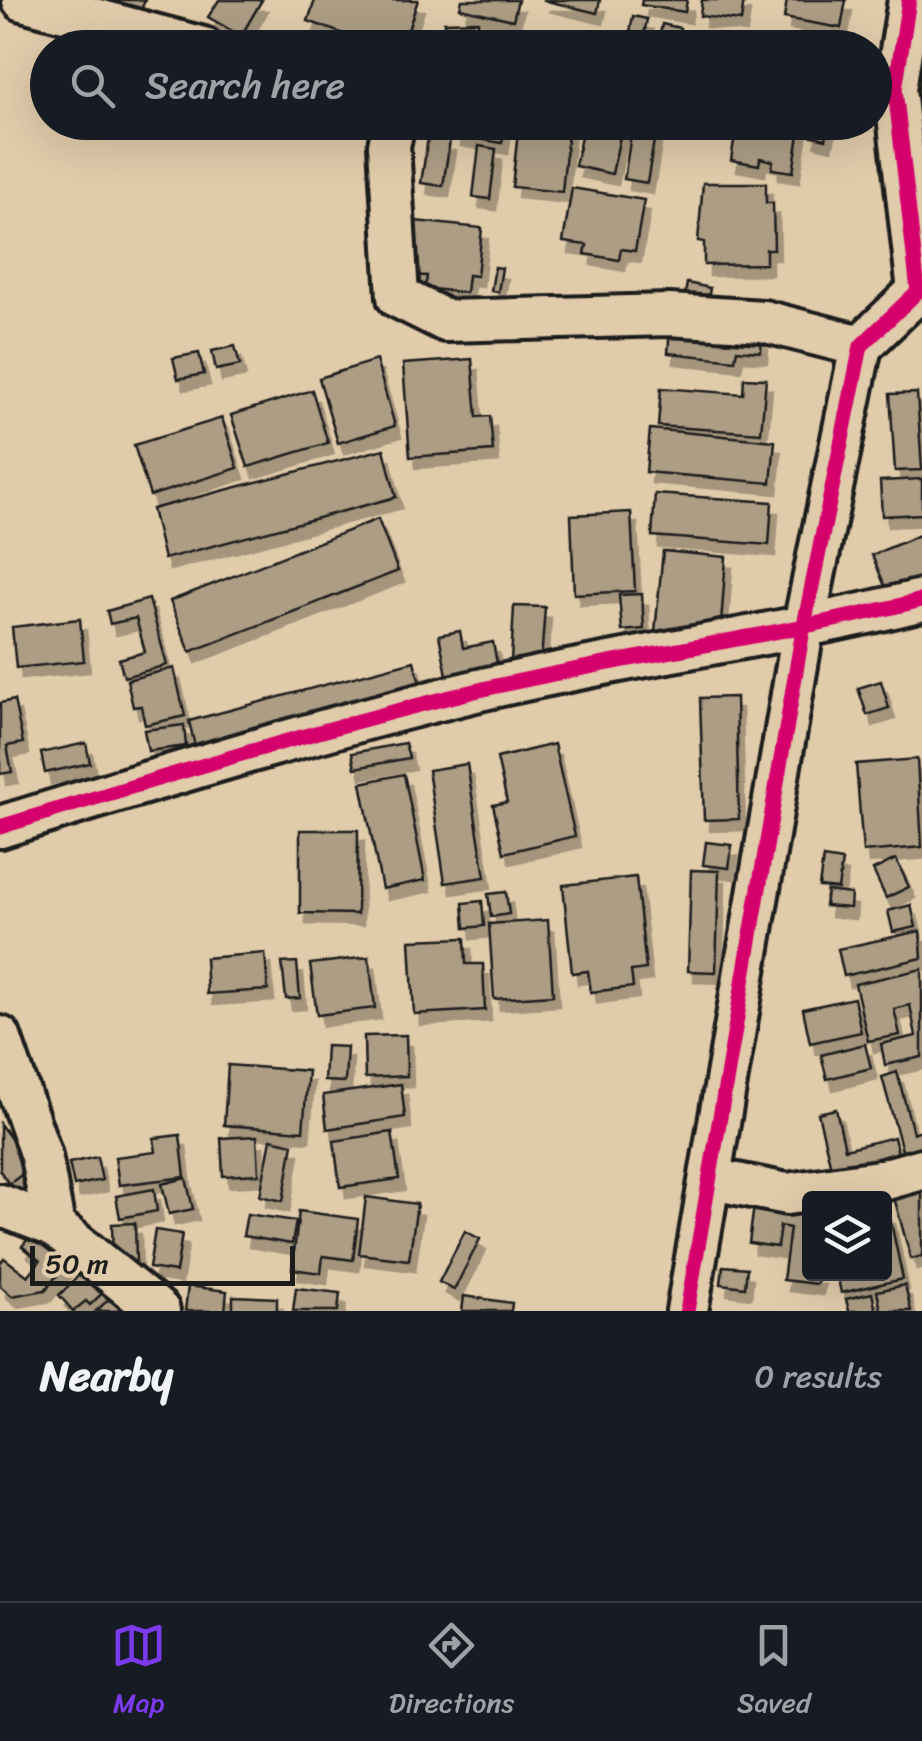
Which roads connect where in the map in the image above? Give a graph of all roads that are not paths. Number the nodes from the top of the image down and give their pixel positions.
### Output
1 (24, 0) edge
2 (909, 0) edge
3 (136, 30) edge
4 (892, 33) edge
5 (892, 60) edge
6 (909, 91) edge
7 (390, 140) edge
8 (920, 294) edge
9 (861, 346) junction
10 (922, 600) edge
11 (803, 630) junction
12 (0, 828) edge
13 (0, 1036) edge
14 (922, 1169) edge
15 (712, 1179) junction
16 (0, 1206) edge
17 (54, 1226) junction
18 (159, 1311) edge
19 (687, 1311) edge

1 - 3 street
2 - 4 street
5 - 6 street
6 - 8 street
7 - 9 street
8 - 9 street
9 - 11 street
10 - 11 street
11 - 12 street
11 - 15 street
13 - 17 street
14 - 15 street
15 - 19 street
16 - 17 street
17 - 18 street

